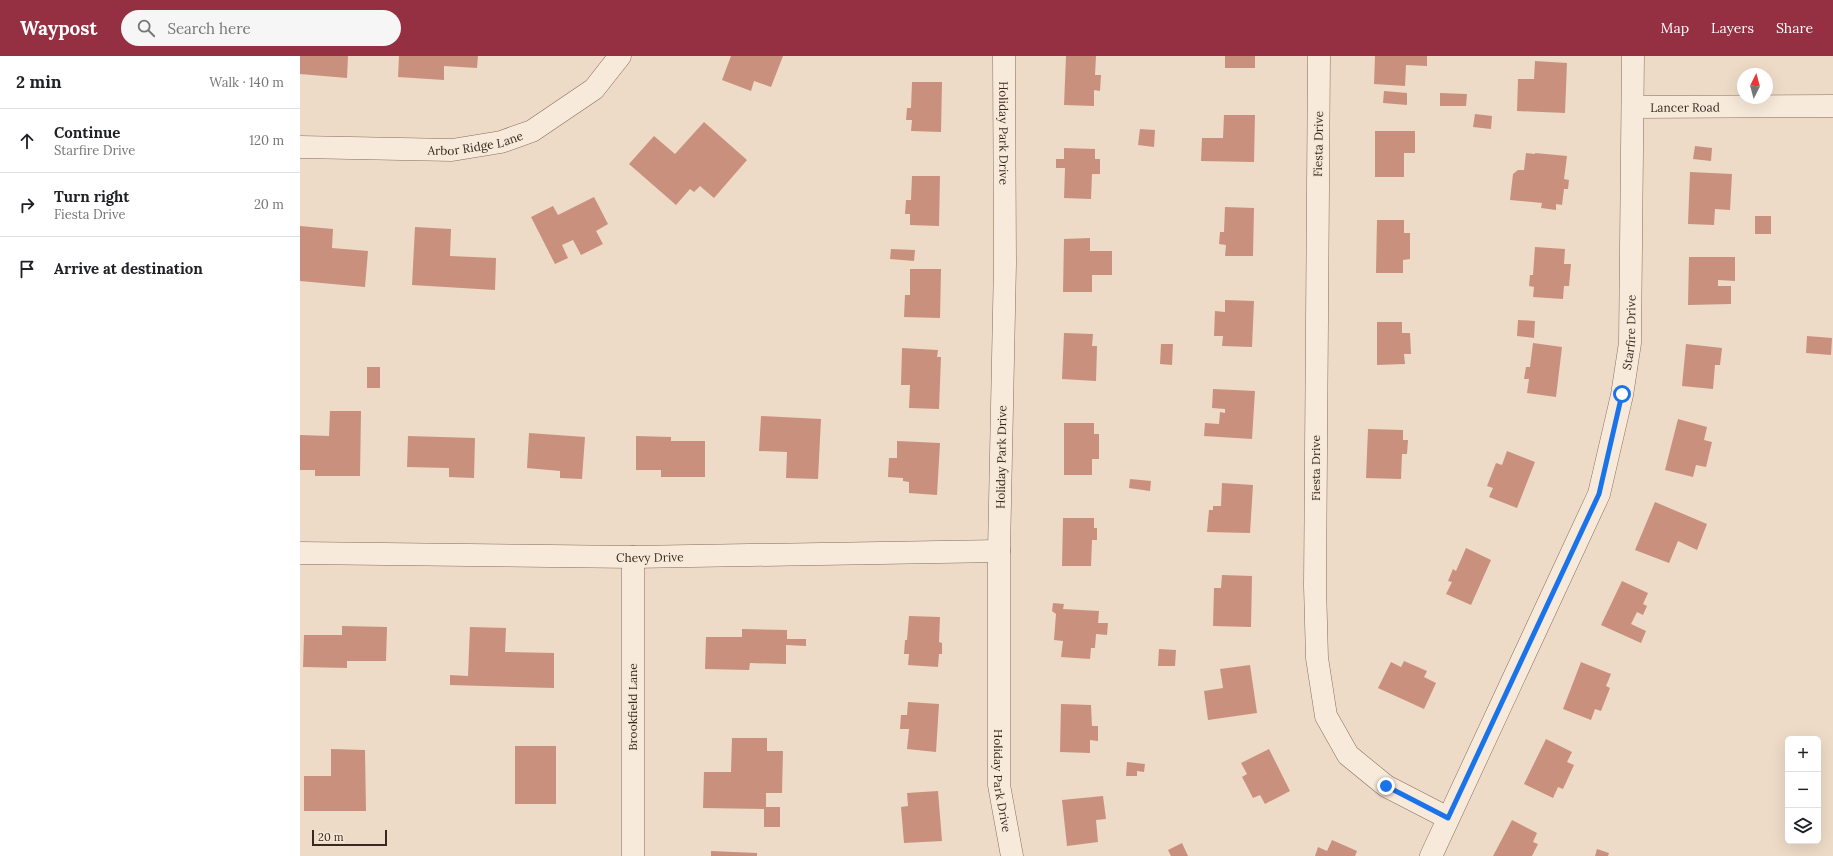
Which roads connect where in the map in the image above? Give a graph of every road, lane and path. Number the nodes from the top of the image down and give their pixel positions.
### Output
1 (620, 56) edge
2 (1004, 56) edge
3 (1319, 56) edge
4 (1633, 56) edge
5 (1833, 106) edge
6 (1633, 107) junction
7 (300, 147) edge
8 (999, 551) junction
9 (300, 553) edge
10 (633, 557) junction
11 (1448, 818) junction
12 (633, 856) edge
13 (1012, 856) edge
14 (1431, 856) edge

1 - 7 street, Arbor Ridge Lane
2 - 8 street, Holiday Park Drive
3 - 11 street, Fiesta Drive
4 - 6 street, Starfire Drive
5 - 6 street, Lancer Road
6 - 11 street, Starfire Drive
8 - 10 street, Chevy Drive
8 - 13 street, Holiday Park Drive
9 - 10 street, Chevy Drive
10 - 12 street, Brookfield Lane
11 - 14 street, Starfire Drive

